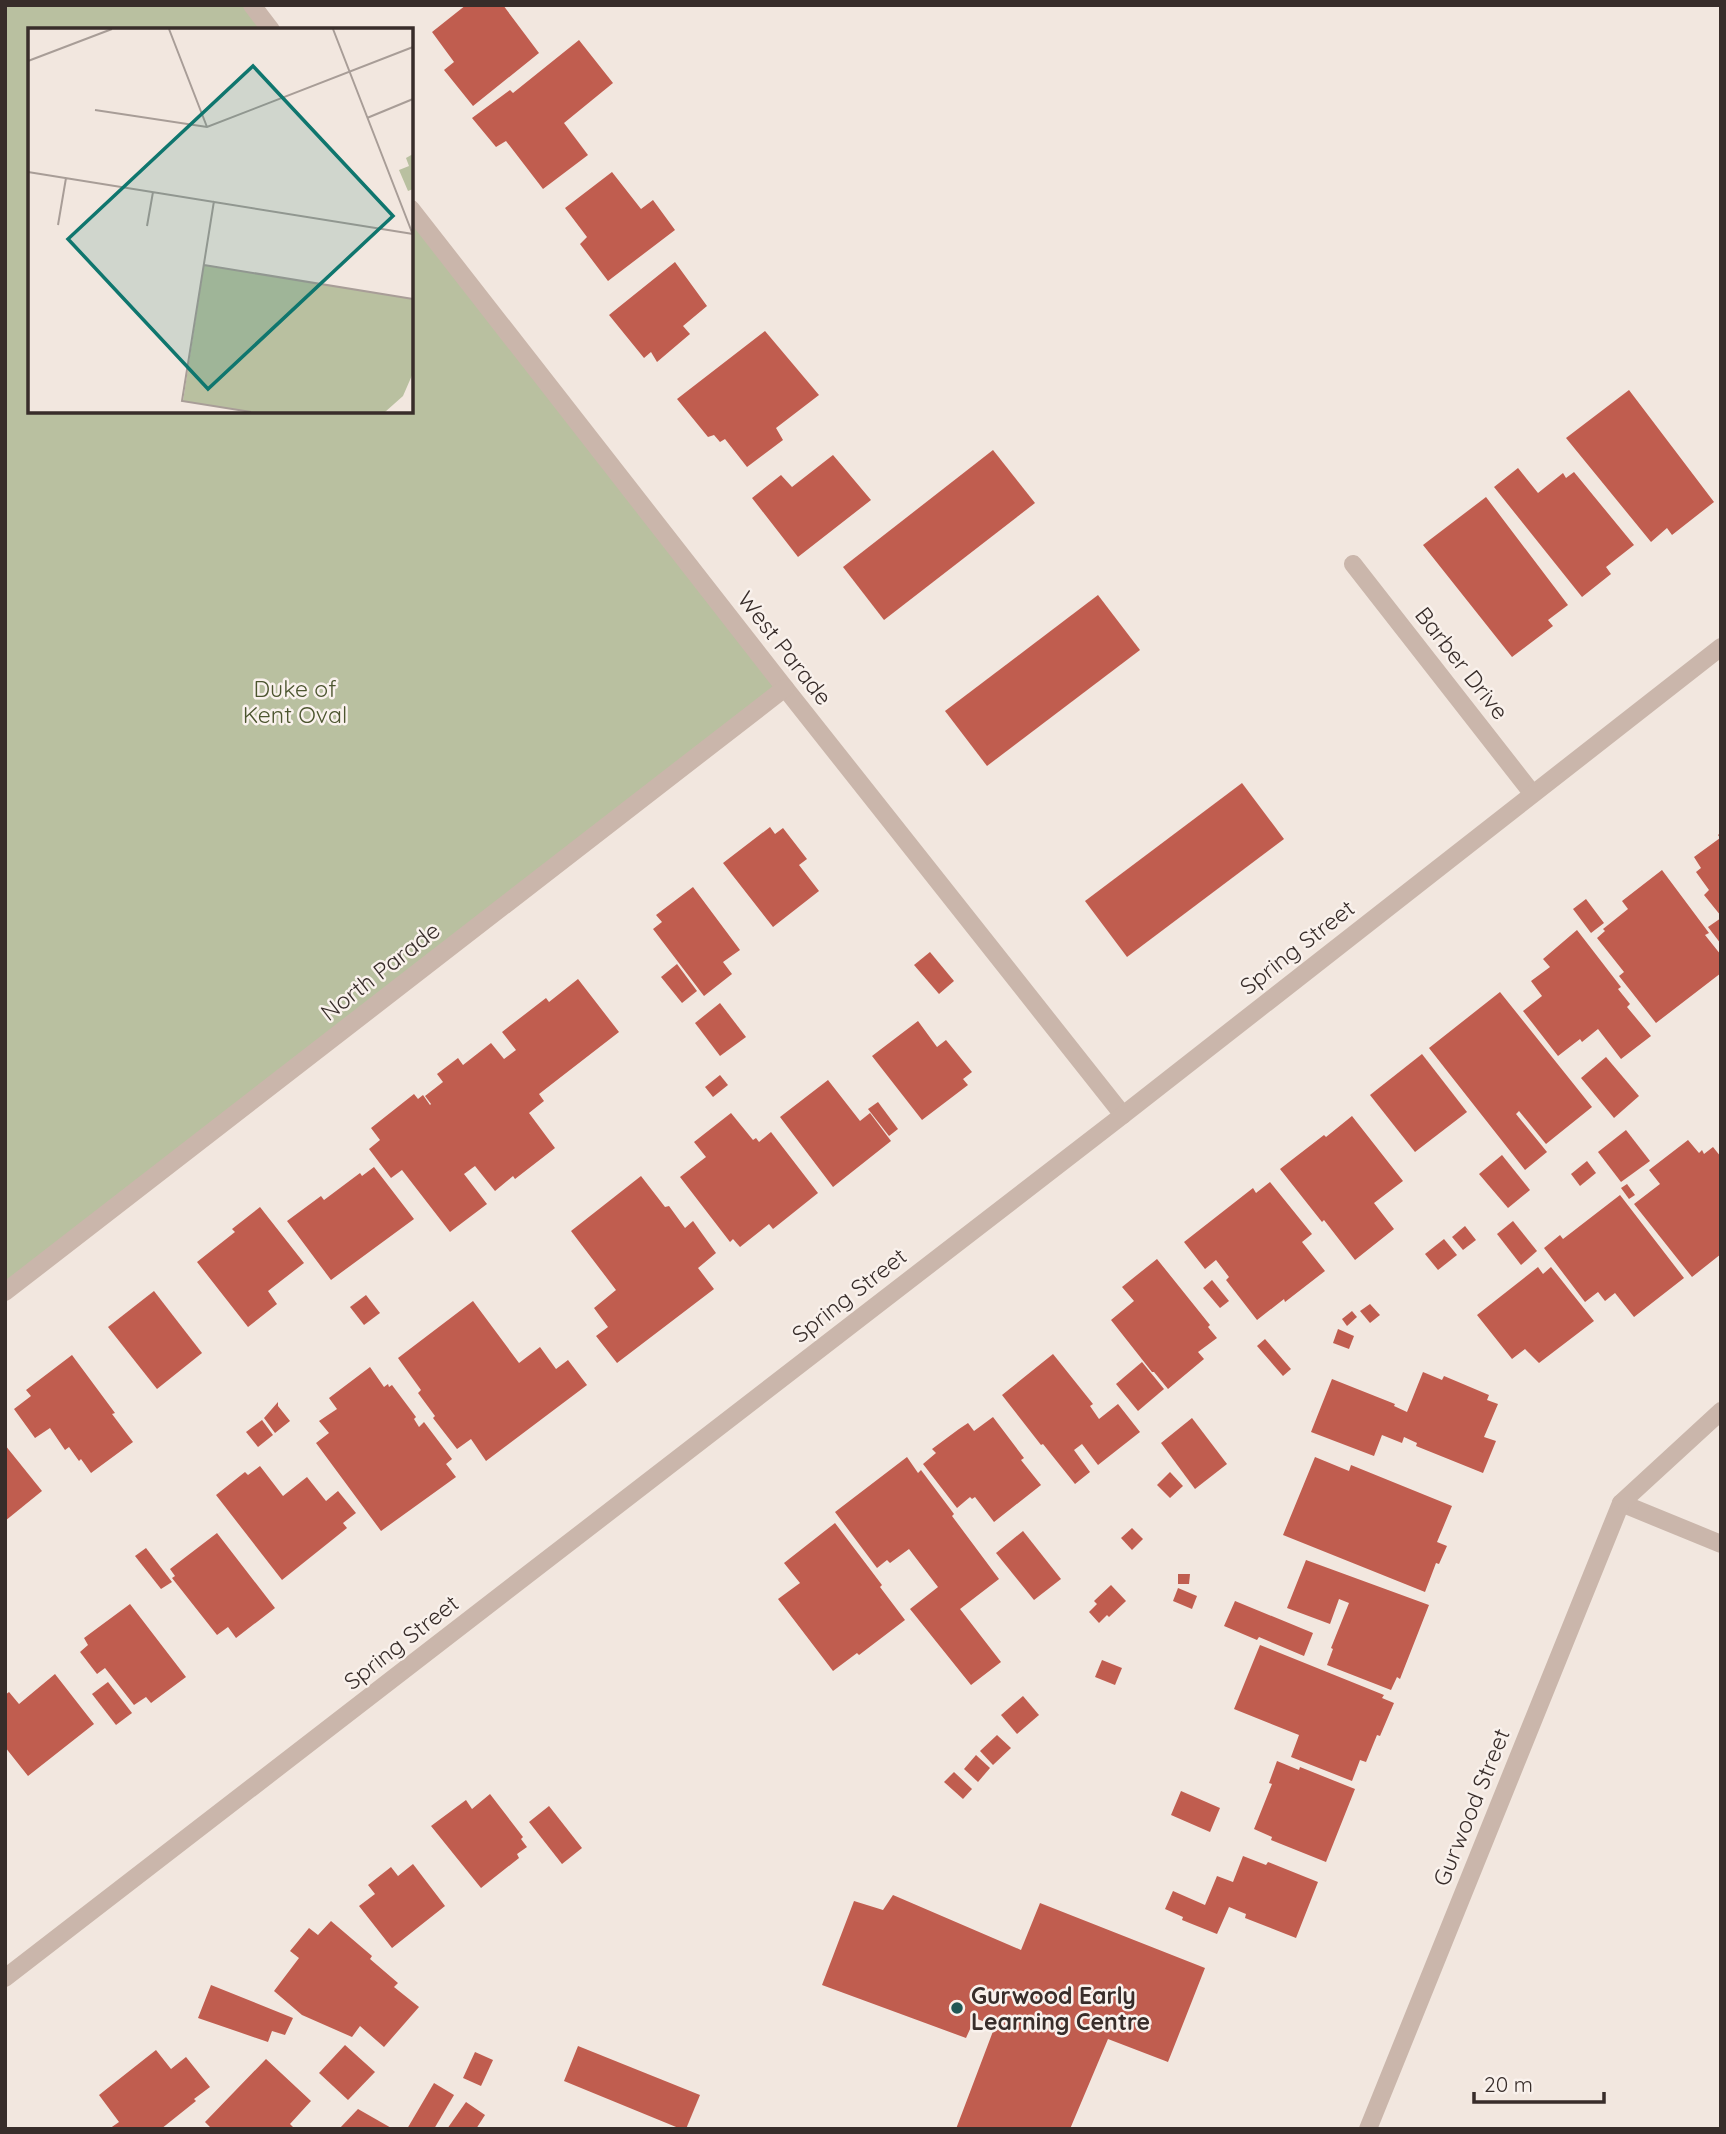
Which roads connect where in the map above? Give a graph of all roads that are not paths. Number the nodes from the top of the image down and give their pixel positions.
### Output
1 (252, 5) edge
2 (269, 28) edge
3 (413, 212) edge
4 (1353, 565) dead end
5 (1721, 647) edge
6 (785, 688) junction
7 (1532, 793) junction
8 (1123, 1115) junction
9 (5, 1292) edge
10 (1721, 1411) edge
11 (1621, 1503) junction
12 (1721, 1544) edge
13 (5, 1978) edge
14 (1368, 2129) edge

1 - 2 street
3 - 6 street, West Parade
4 - 7 street, Barber Drive
5 - 7 street, Spring Street
6 - 8 street, West Parade
6 - 9 street, North Parade
7 - 8 street, Spring Street
8 - 13 street, Spring Street
10 - 11 street
11 - 12 street
11 - 14 street, Gurwood Street

